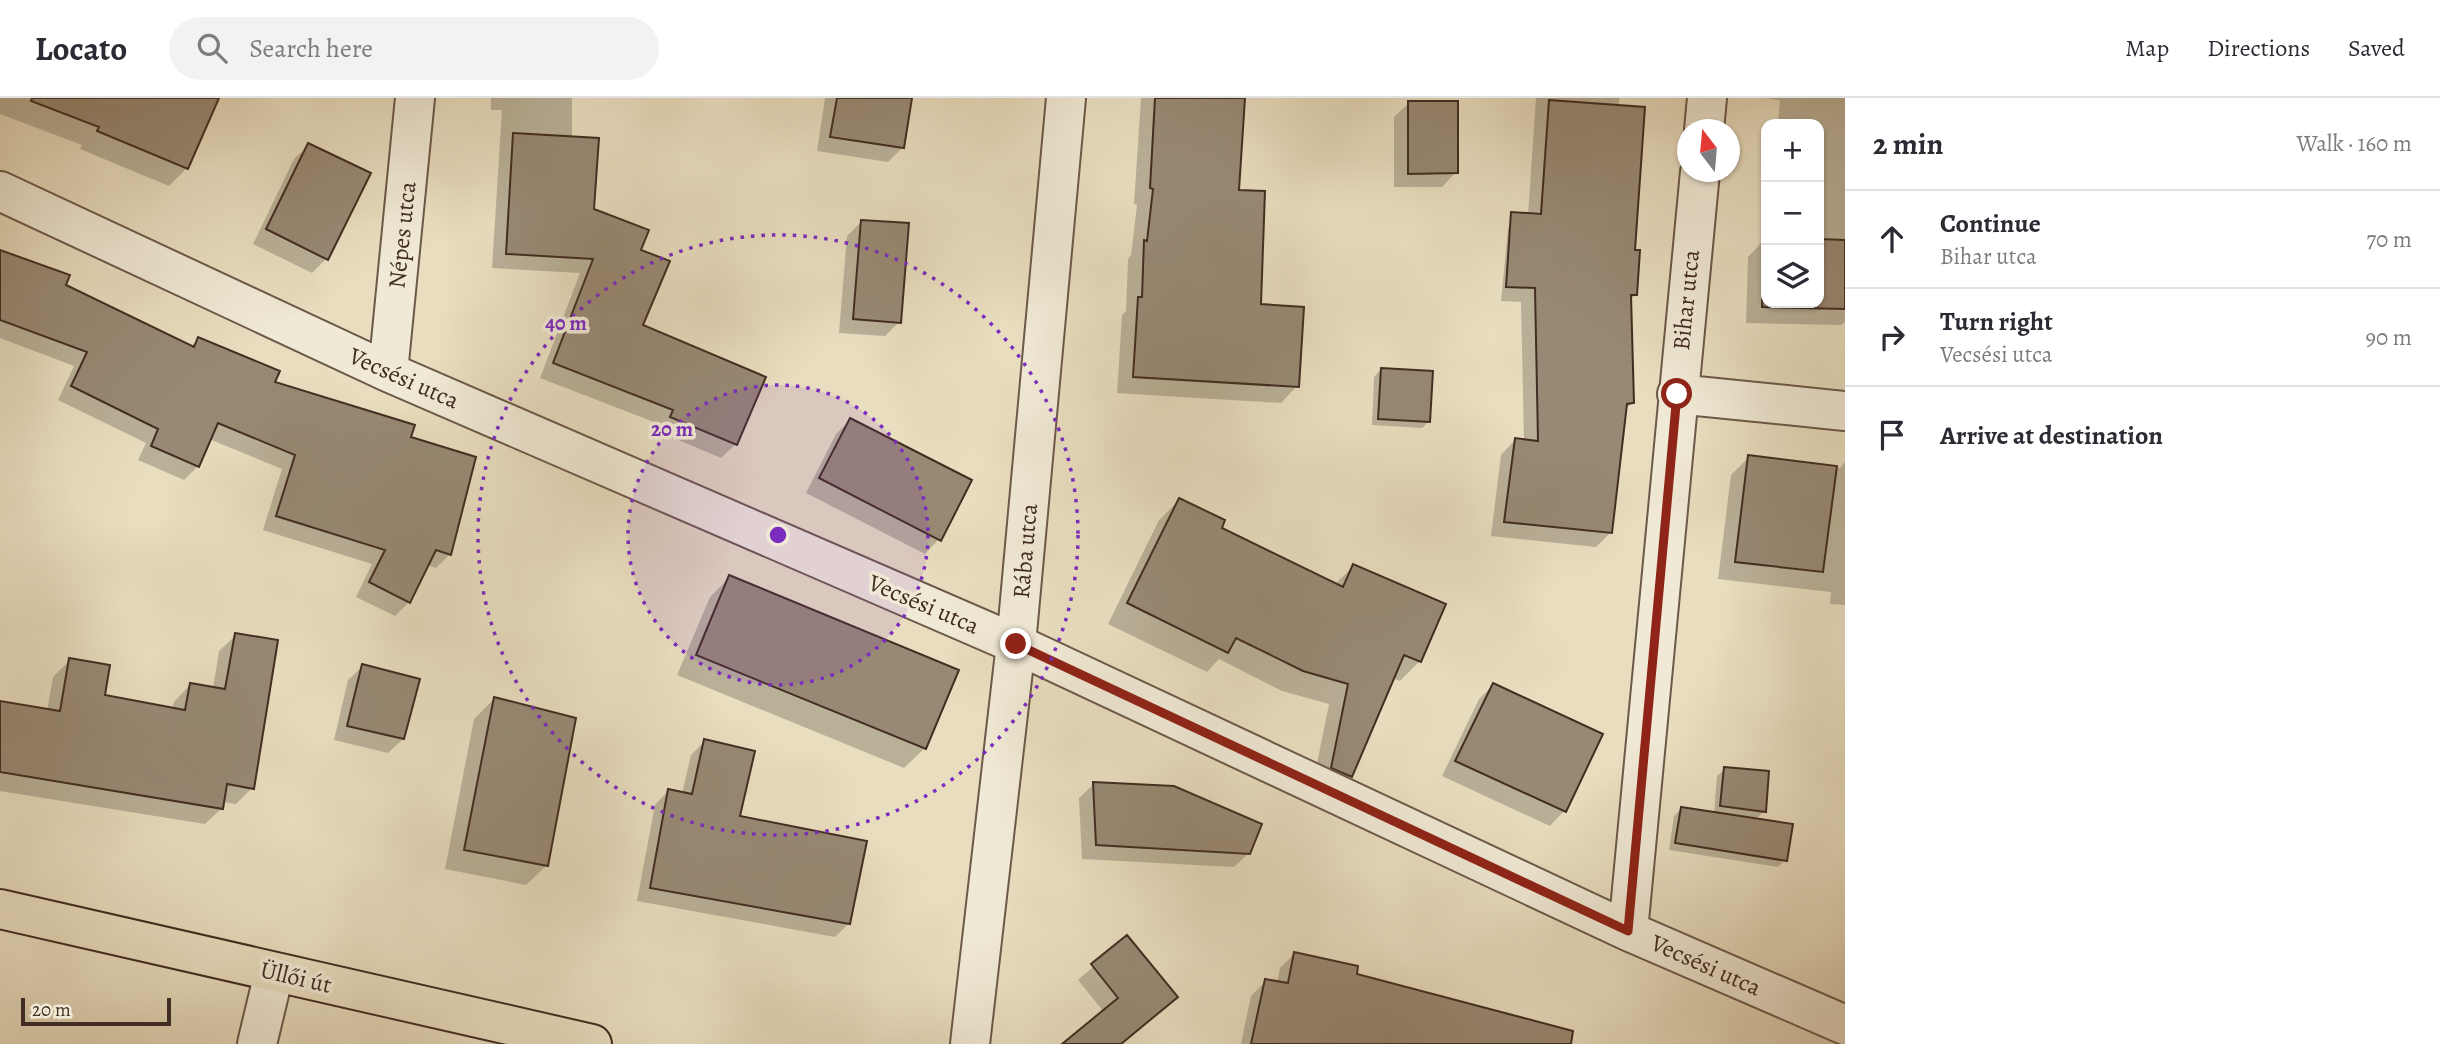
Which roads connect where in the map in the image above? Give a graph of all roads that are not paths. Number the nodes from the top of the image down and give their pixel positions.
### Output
1 (415, 98) edge
2 (1066, 98) edge
3 (1707, 98) edge
4 (1705, 119) edge
5 (1699, 182) edge
6 (0, 191) edge
7 (388, 372) junction
8 (1677, 394) junction
9 (1845, 411) edge
10 (1016, 644) junction
11 (0, 909) edge
12 (1628, 931) junction
13 (274, 973) junction
14 (1845, 1025) edge
15 (257, 1044) edge
16 (592, 1044) edge
17 (970, 1044) edge

1 - 7 street, Népes utca
2 - 10 street, Rába utca
3 - 4 street
5 - 8 street, Bihar utca
6 - 7 street, Vecsési utca
7 - 10 street, Vecsési utca
8 - 9 street
8 - 12 street, Bihar utca
10 - 12 street, Vecsési utca
10 - 17 street, Rába utca
11 - 13 main road, Üllői út
12 - 14 street, Vecsési utca
13 - 15 street
13 - 16 main road, Üllői út

